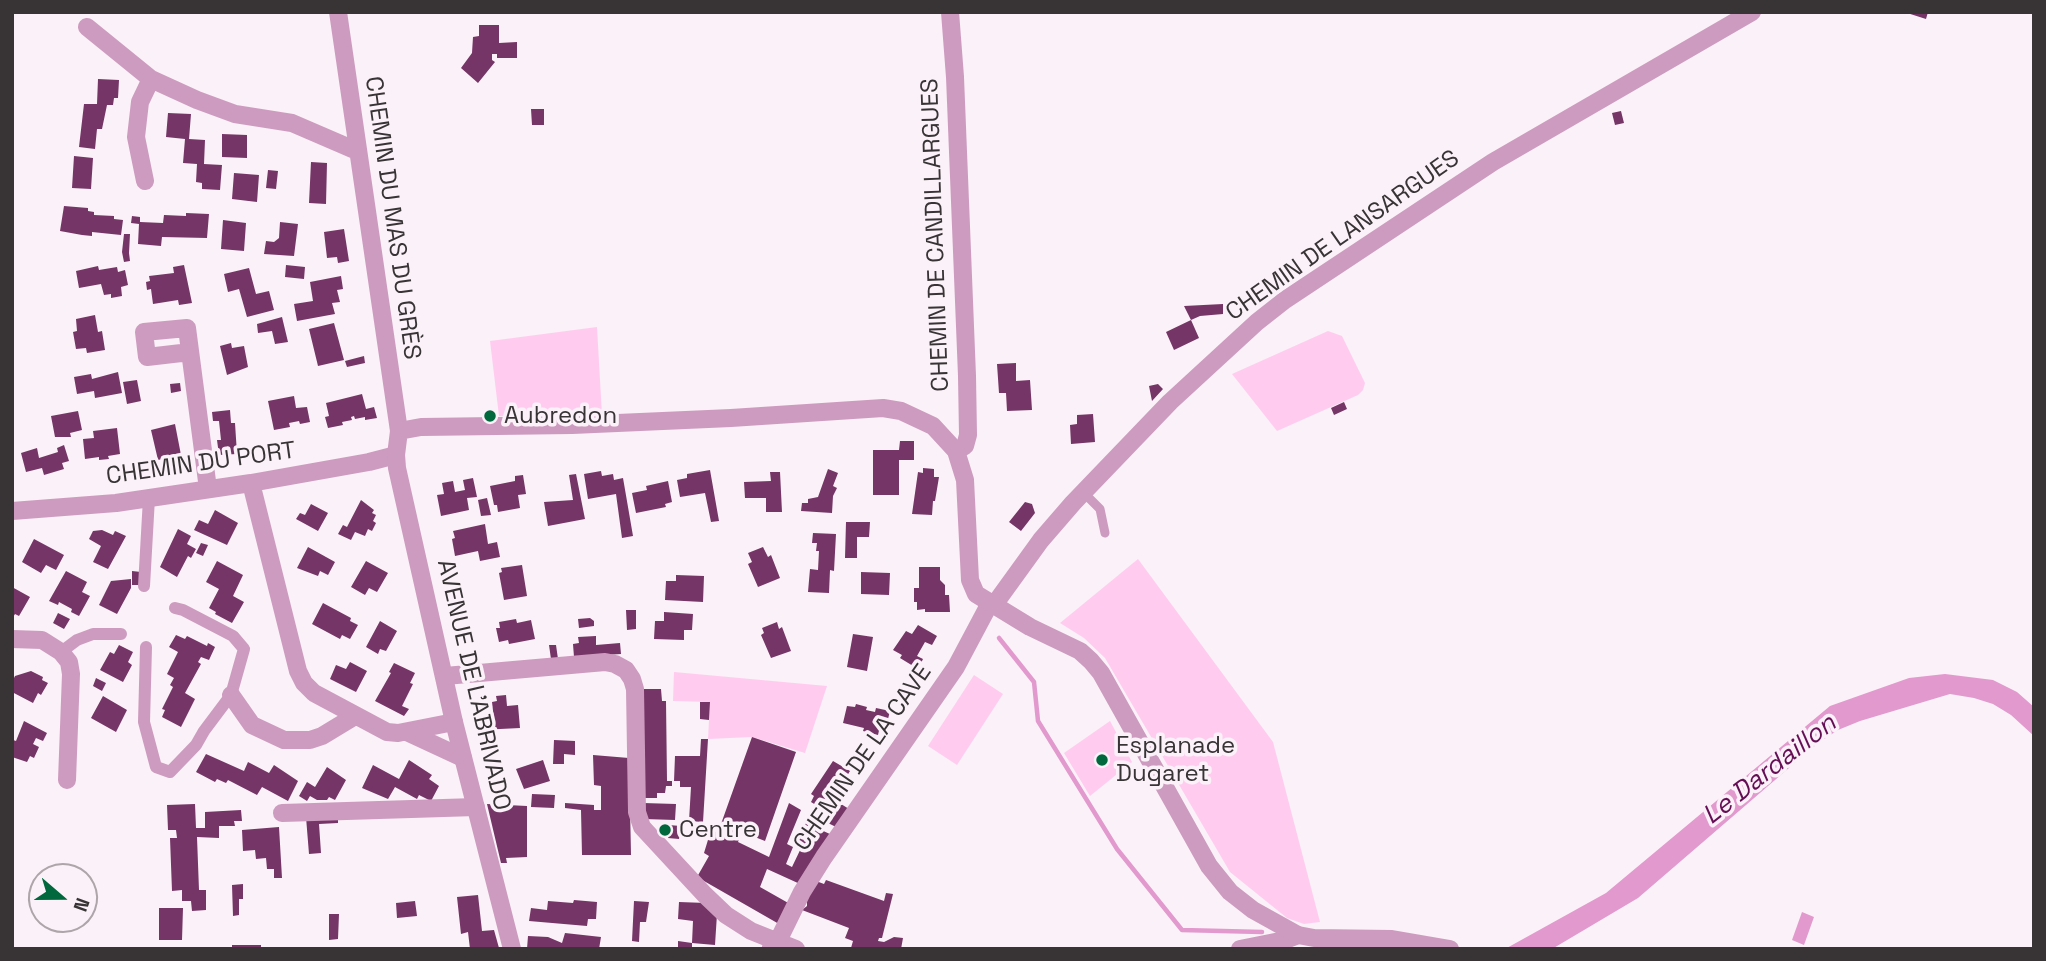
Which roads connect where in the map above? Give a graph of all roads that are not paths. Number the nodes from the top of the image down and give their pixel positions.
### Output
1 (338, 12) edge
2 (950, 12) edge
3 (1752, 12) edge
4 (87, 27) dead end
5 (151, 79) junction
6 (357, 151) junction
7 (145, 181) dead end
8 (190, 352) dead end
9 (399, 431) junction
10 (956, 451) junction
11 (396, 455) junction
12 (251, 483) junction
13 (208, 489) junction
14 (1083, 492) junction
15 (149, 498) junction
16 (12, 510) edge
17 (1105, 533) dead end
18 (144, 586) dead end
19 (992, 604) junction
20 (174, 608) dead end
21 (121, 634) dead end
22 (12, 639) edge
23 (146, 647) dead end
24 (61, 652) junction
25 (444, 676) junction
26 (231, 695) junction
27 (355, 716) junction
28 (454, 722) junction
29 (407, 732) junction
30 (463, 758) junction
31 (67, 780) dead end
32 (476, 807) junction
33 (282, 813) dead end
34 (1291, 935) junction
35 (773, 945) edge
36 (512, 949) edge
37 (796, 949) edge
38 (1240, 949) edge
39 (1450, 949) edge

1 - 6 street, CHEMIN DU MAS DU GRÈS
2 - 10 street, CHEMIN DE CANDILLARGUES
3 - 14 street, CHEMIN DE LANSARGUES
4 - 5 street
5 - 6 street
5 - 7 street
6 - 9 street, CHEMIN DU MAS DU GRÈS
8 - 13 street
9 - 10 street
9 - 11 street, AVENUE DE L'ABRIVADO
10 - 19 street
11 - 12 street, CHEMIN DU PORT
11 - 25 street, AVENUE DE L'ABRIVADO
12 - 13 street, CHEMIN DU PORT
12 - 27 street
13 - 15 street, CHEMIN DU PORT
14 - 17 lane
14 - 19 street, CHEMIN DE LANSARGUES
15 - 16 street, CHEMIN DU PORT
15 - 18 street
19 - 34 street
19 - 35 street, CHEMIN DE LA CAVE
20 - 26 street
21 - 24 street
22 - 24 street
23 - 26 street
24 - 31 street
25 - 28 street, AVENUE DE L'ABRIVADO
25 - 35 street
26 - 27 street
27 - 29 street
28 - 29 street
28 - 30 street, AVENUE DE L'ABRIVADO
29 - 30 street
30 - 32 street, AVENUE DE L'ABRIVADO
32 - 33 street
32 - 36 street, AVENUE DE L'ABRIVADO
34 - 38 street
34 - 39 street
35 - 37 street

